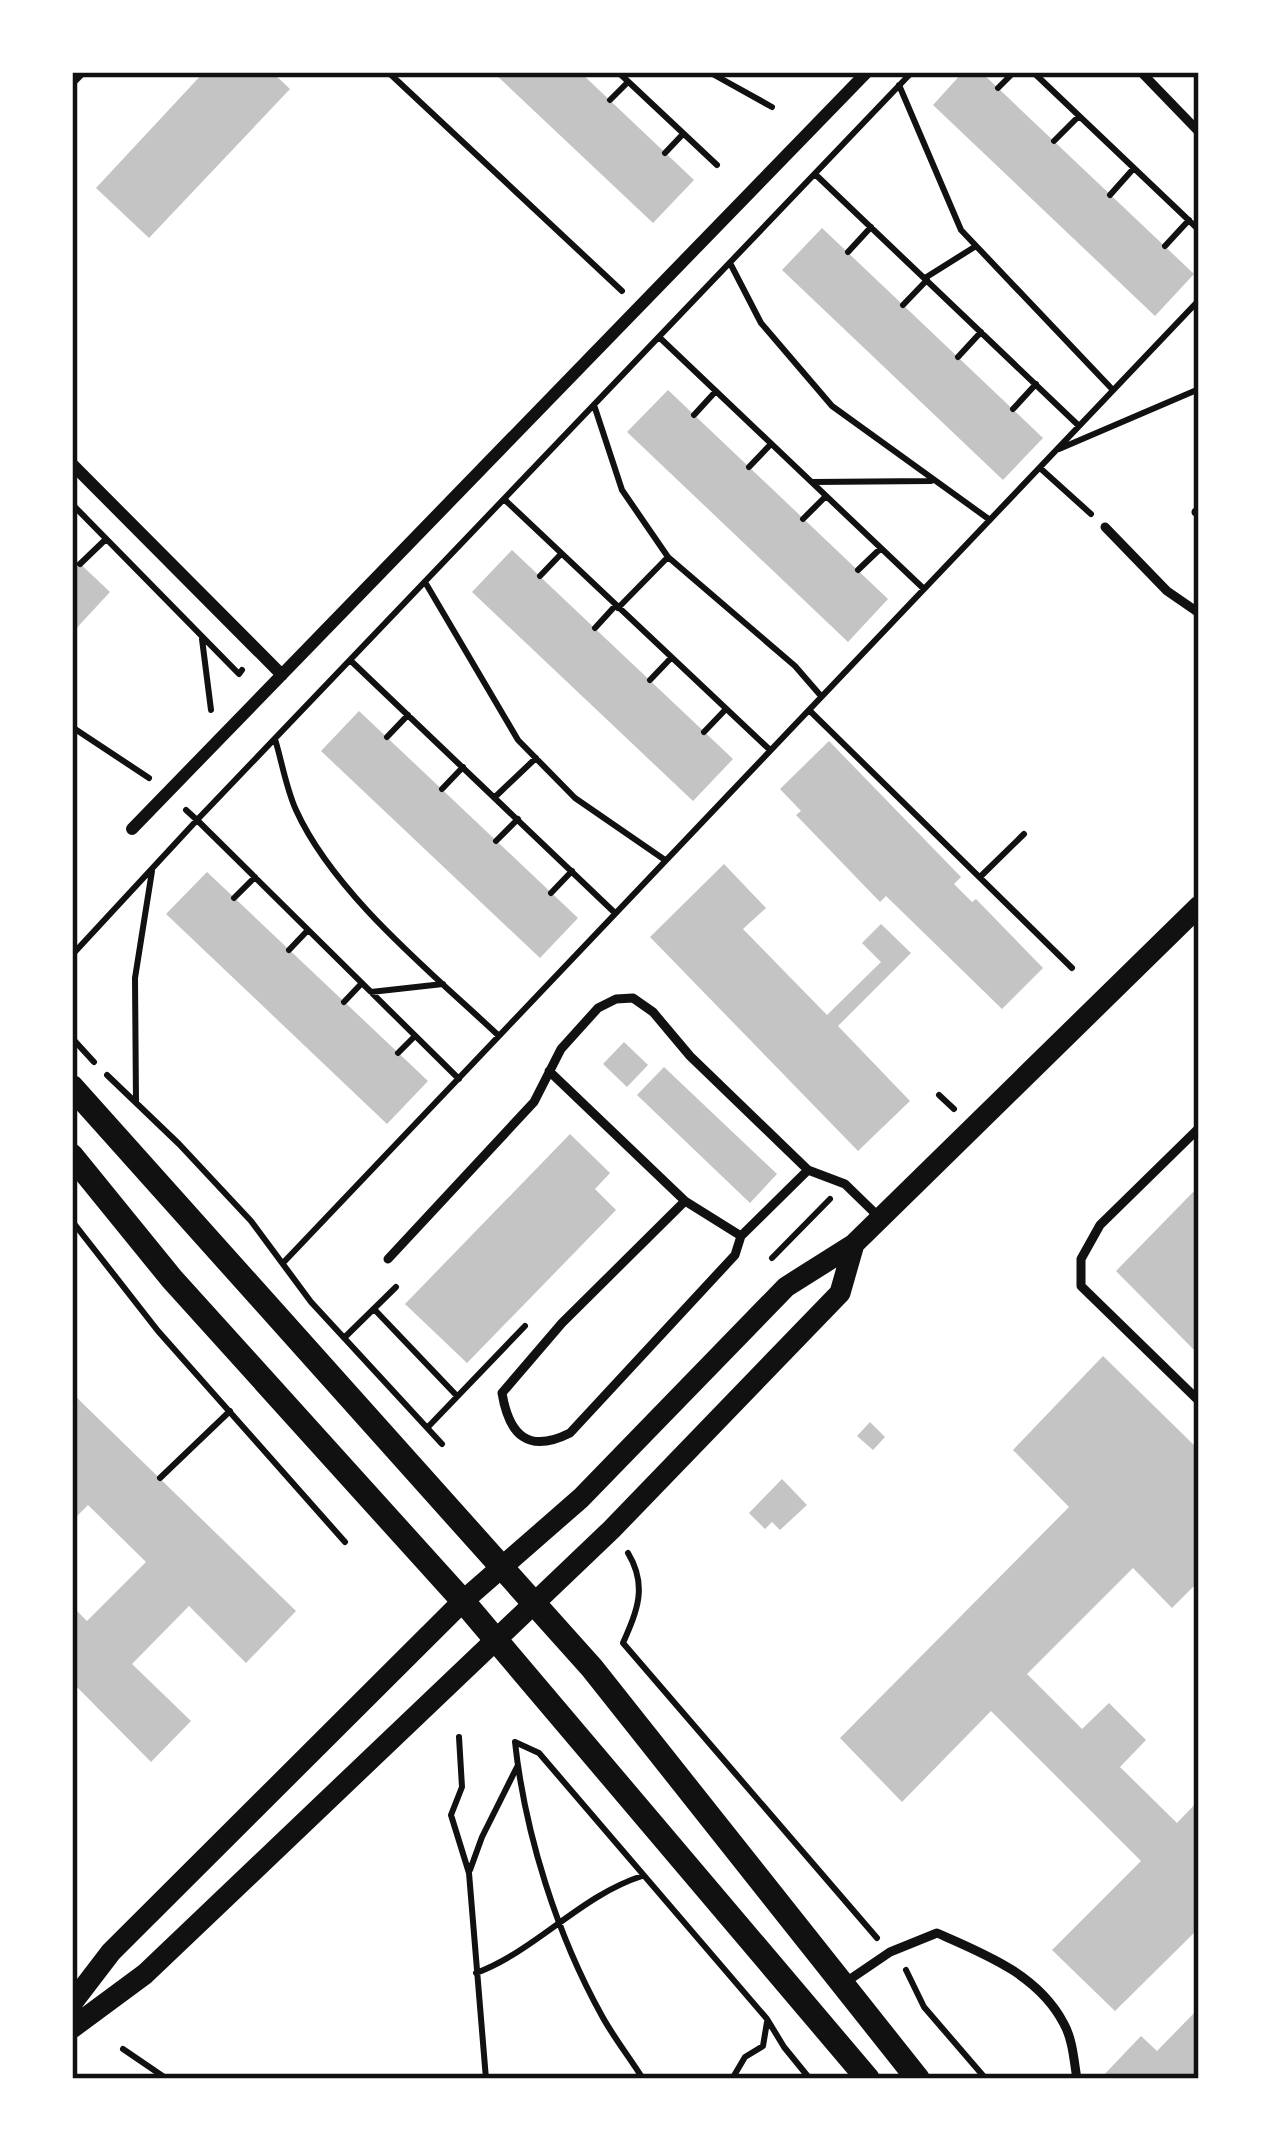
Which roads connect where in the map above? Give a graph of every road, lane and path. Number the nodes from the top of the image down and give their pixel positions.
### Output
1 (80, 72) edge
2 (388, 72) edge
3 (709, 72) edge
4 (867, 72) edge
5 (912, 72) edge
6 (1014, 72) edge
7 (1033, 72) edge
8 (1141, 72) edge
9 (626, 76) edge
10 (72, 80) edge
11 (899, 86) junction
12 (998, 88) dead end
13 (610, 100) dead end
14 (772, 107) dead end
15 (1079, 116) junction
16 (1199, 132) edge
17 (683, 134) junction
18 (1054, 142) dead end
19 (665, 153) dead end
20 (717, 165) dead end
21 (1134, 168) junction
22 (815, 173) junction
23 (1110, 194) dead end
24 (1189, 220) junction
25 (871, 227) junction
26 (1199, 230) edge
27 (976, 246) junction
28 (1165, 246) dead end
29 (848, 252) dead end
30 (730, 263) junction
31 (926, 279) junction
32 (1199, 300) edge
33 (903, 305) dead end
34 (640, 306) junction
35 (981, 332) junction
36 (658, 338) junction
37 (958, 357) dead end
38 (1036, 385) junction
39 (1112, 389) junction
40 (1199, 389) edge
41 (716, 392) junction
42 (594, 405) junction
43 (1013, 409) dead end
44 (694, 415) dead end
45 (1078, 425) junction
46 (771, 443) junction
47 (1056, 450) junction
48 (72, 464) edge
49 (749, 467) dead end
50 (1040, 468) junction
51 (934, 481) junction
52 (812, 482) junction
53 (826, 496) junction
54 (504, 499) junction
55 (72, 505) edge
56 (803, 519) dead end
57 (990, 520) junction
58 (1105, 527) joint
59 (106, 538) junction
60 (881, 548) junction
61 (561, 554) junction
62 (668, 557) junction
63 (80, 564) dead end
64 (858, 570) dead end
65 (540, 576) dead end
66 (425, 582) junction
67 (924, 589) junction
68 (617, 606) junction
69 (1199, 613) edge
70 (595, 628) dead end
71 (202, 636) junction
72 (671, 658) junction
73 (350, 660) junction
74 (239, 674) dead end
75 (282, 675) junction
76 (650, 680) dead end
77 (821, 696) junction
78 (726, 709) junction
79 (808, 709) junction
80 (408, 715) junction
81 (704, 732) dead end
82 (387, 737) dead end
83 (275, 739) junction
84 (215, 743) junction
85 (770, 750) junction
86 (536, 758) junction
87 (463, 767) junction
88 (442, 789) dead end
89 (495, 797) junction
90 (518, 819) junction
91 (132, 829) dead end
92 (1024, 834) dead end
93 (496, 842) dead end
94 (665, 860) junction
95 (153, 868) dead end
96 (572, 871) junction
97 (255, 877) junction
98 (980, 877) junction
99 (550, 893) dead end
100 (234, 898) dead end
101 (1199, 905) edge
102 (615, 913) junction
103 (308, 930) junction
104 (289, 950) dead end
105 (1072, 968) dead end
106 (362, 983) junction
107 (442, 984) junction
108 (371, 992) junction
109 (344, 1002) dead end
110 (415, 1036) junction
111 (499, 1036) junction
112 (72, 1038) edge
113 (398, 1053) dead end
114 (549, 1071) junction
115 (458, 1079) junction
116 (72, 1087) edge
117 (939, 1095) dead end
118 (136, 1102) junction
119 (955, 1110) dead end
120 (1199, 1128) edge
121 (72, 1156) edge
122 (808, 1170) junction
123 (686, 1201) junction
124 (880, 1218) junction
125 (72, 1221) edge
126 (741, 1236) junction
127 (854, 1244) junction
128 (388, 1259) dead end
129 (283, 1263) junction
130 (396, 1287) dead end
131 (374, 1309) junction
132 (562, 1323) junction
133 (344, 1338) junction
134 (457, 1396) junction
135 (1199, 1401) edge
136 (230, 1411) junction
137 (428, 1427) junction
138 (442, 1444) dead end
139 (160, 1478) dead end
140 (611, 1530) junction
141 (345, 1541) dead end
142 (503, 1565) junction
143 (463, 1601) junction
144 (536, 1602) junction
145 (495, 1639) junction
146 (460, 1737) dead end
147 (518, 1766) junction
148 (469, 1874) junction
149 (642, 1876) junction
150 (560, 1923) junction
151 (890, 1952) junction
152 (476, 1973) junction
153 (843, 1984) junction
154 (72, 2003) edge
155 (767, 2019) junction
156 (72, 2028) edge
157 (123, 2049) dead end
158 (166, 2079) edge
159 (486, 2079) edge
160 (643, 2079) edge
161 (732, 2079) edge
162 (810, 2079) edge
163 (868, 2079) edge
164 (918, 2079) edge
165 (986, 2079) edge
166 (1077, 2079) edge

1 - 10 street
2 - 34 path
3 - 14 path
4 - 34 street
5 - 11 path
6 - 12 path
7 - 15 path
8 - 16 lane
9 - 13 path
9 - 17 path
11 - 22 path
11 - 27 path
15 - 18 path
15 - 21 path
17 - 19 path
17 - 20 path
21 - 23 path
21 - 24 path
22 - 25 path
22 - 30 path
24 - 26 path
24 - 28 path
25 - 29 path
25 - 31 path
27 - 31 path
27 - 39 path
30 - 36 path
30 - 51 path
31 - 33 path
31 - 35 path
32 - 39 path
34 - 75 street
35 - 37 path
35 - 38 path
36 - 41 path
36 - 42 path
38 - 43 path
38 - 45 path
39 - 45 path
40 - 47 path
41 - 44 path
41 - 46 path
42 - 54 path
42 - 62 path
45 - 47 path
46 - 49 path
46 - 52 path
47 - 50 path
48 - 75 street
50 - 57 path
50 - 58 path
51 - 52 path
51 - 57 path
52 - 53 path
53 - 56 path
53 - 60 path
54 - 61 path
54 - 66 path
55 - 59 path
57 - 67 path
58 - 69 lane
59 - 63 path
59 - 71 path
60 - 64 path
60 - 67 path
61 - 65 path
61 - 68 path
62 - 68 path
62 - 77 path
66 - 73 path
66 - 86 path
67 - 77 path
68 - 70 path
68 - 72 path
71 - 74 path
71 - 84 path
72 - 76 path
72 - 78 path
73 - 80 path
73 - 83 path
75 - 84 street
77 - 79 path
78 - 81 path
78 - 85 path
79 - 85 path
79 - 98 path
80 - 82 path
80 - 87 path
83 - 97 path
83 - 107 path
84 - 91 street
85 - 94 path
86 - 89 path
86 - 94 path
87 - 88 path
87 - 89 path
89 - 90 path
90 - 93 path
90 - 96 path
92 - 98 path
94 - 102 path
95 - 118 path
96 - 99 path
96 - 102 path
97 - 100 path
97 - 103 path
98 - 105 path
101 - 124 street
102 - 111 path
103 - 104 path
103 - 106 path
106 - 108 path
106 - 109 path
107 - 108 path
107 - 111 path
108 - 110 path
110 - 113 path
110 - 115 path
111 - 115 path
112 - 118 path
114 - 122 lane
114 - 123 lane
114 - 128 lane
115 - 129 path
116 - 142 main road
117 - 119 path
118 - 129 path
120 - 135 lane
121 - 143 main road
122 - 124 lane
122 - 126 lane
123 - 126 lane
123 - 132 lane
124 - 127 street
125 - 136 path
126 - 132 lane
127 - 140 street
127 - 142 street
129 - 133 path
130 - 131 path
131 - 133 path
131 - 134 path
132 - 134 path
133 - 137 path
134 - 137 path
136 - 139 path
136 - 141 path
137 - 138 path
140 - 144 street
140 - 151 path
142 - 143 street
142 - 144 main road
143 - 145 main road
143 - 154 street
144 - 145 street
144 - 153 main road
145 - 156 street
145 - 163 main road
146 - 148 path
147 - 148 path
147 - 149 path
147 - 150 path
148 - 152 path
149 - 150 path
149 - 155 path
150 - 152 path
150 - 160 path
151 - 153 lane
151 - 165 path
151 - 166 lane
152 - 159 path
153 - 164 main road
155 - 161 path
155 - 162 path
157 - 158 path

